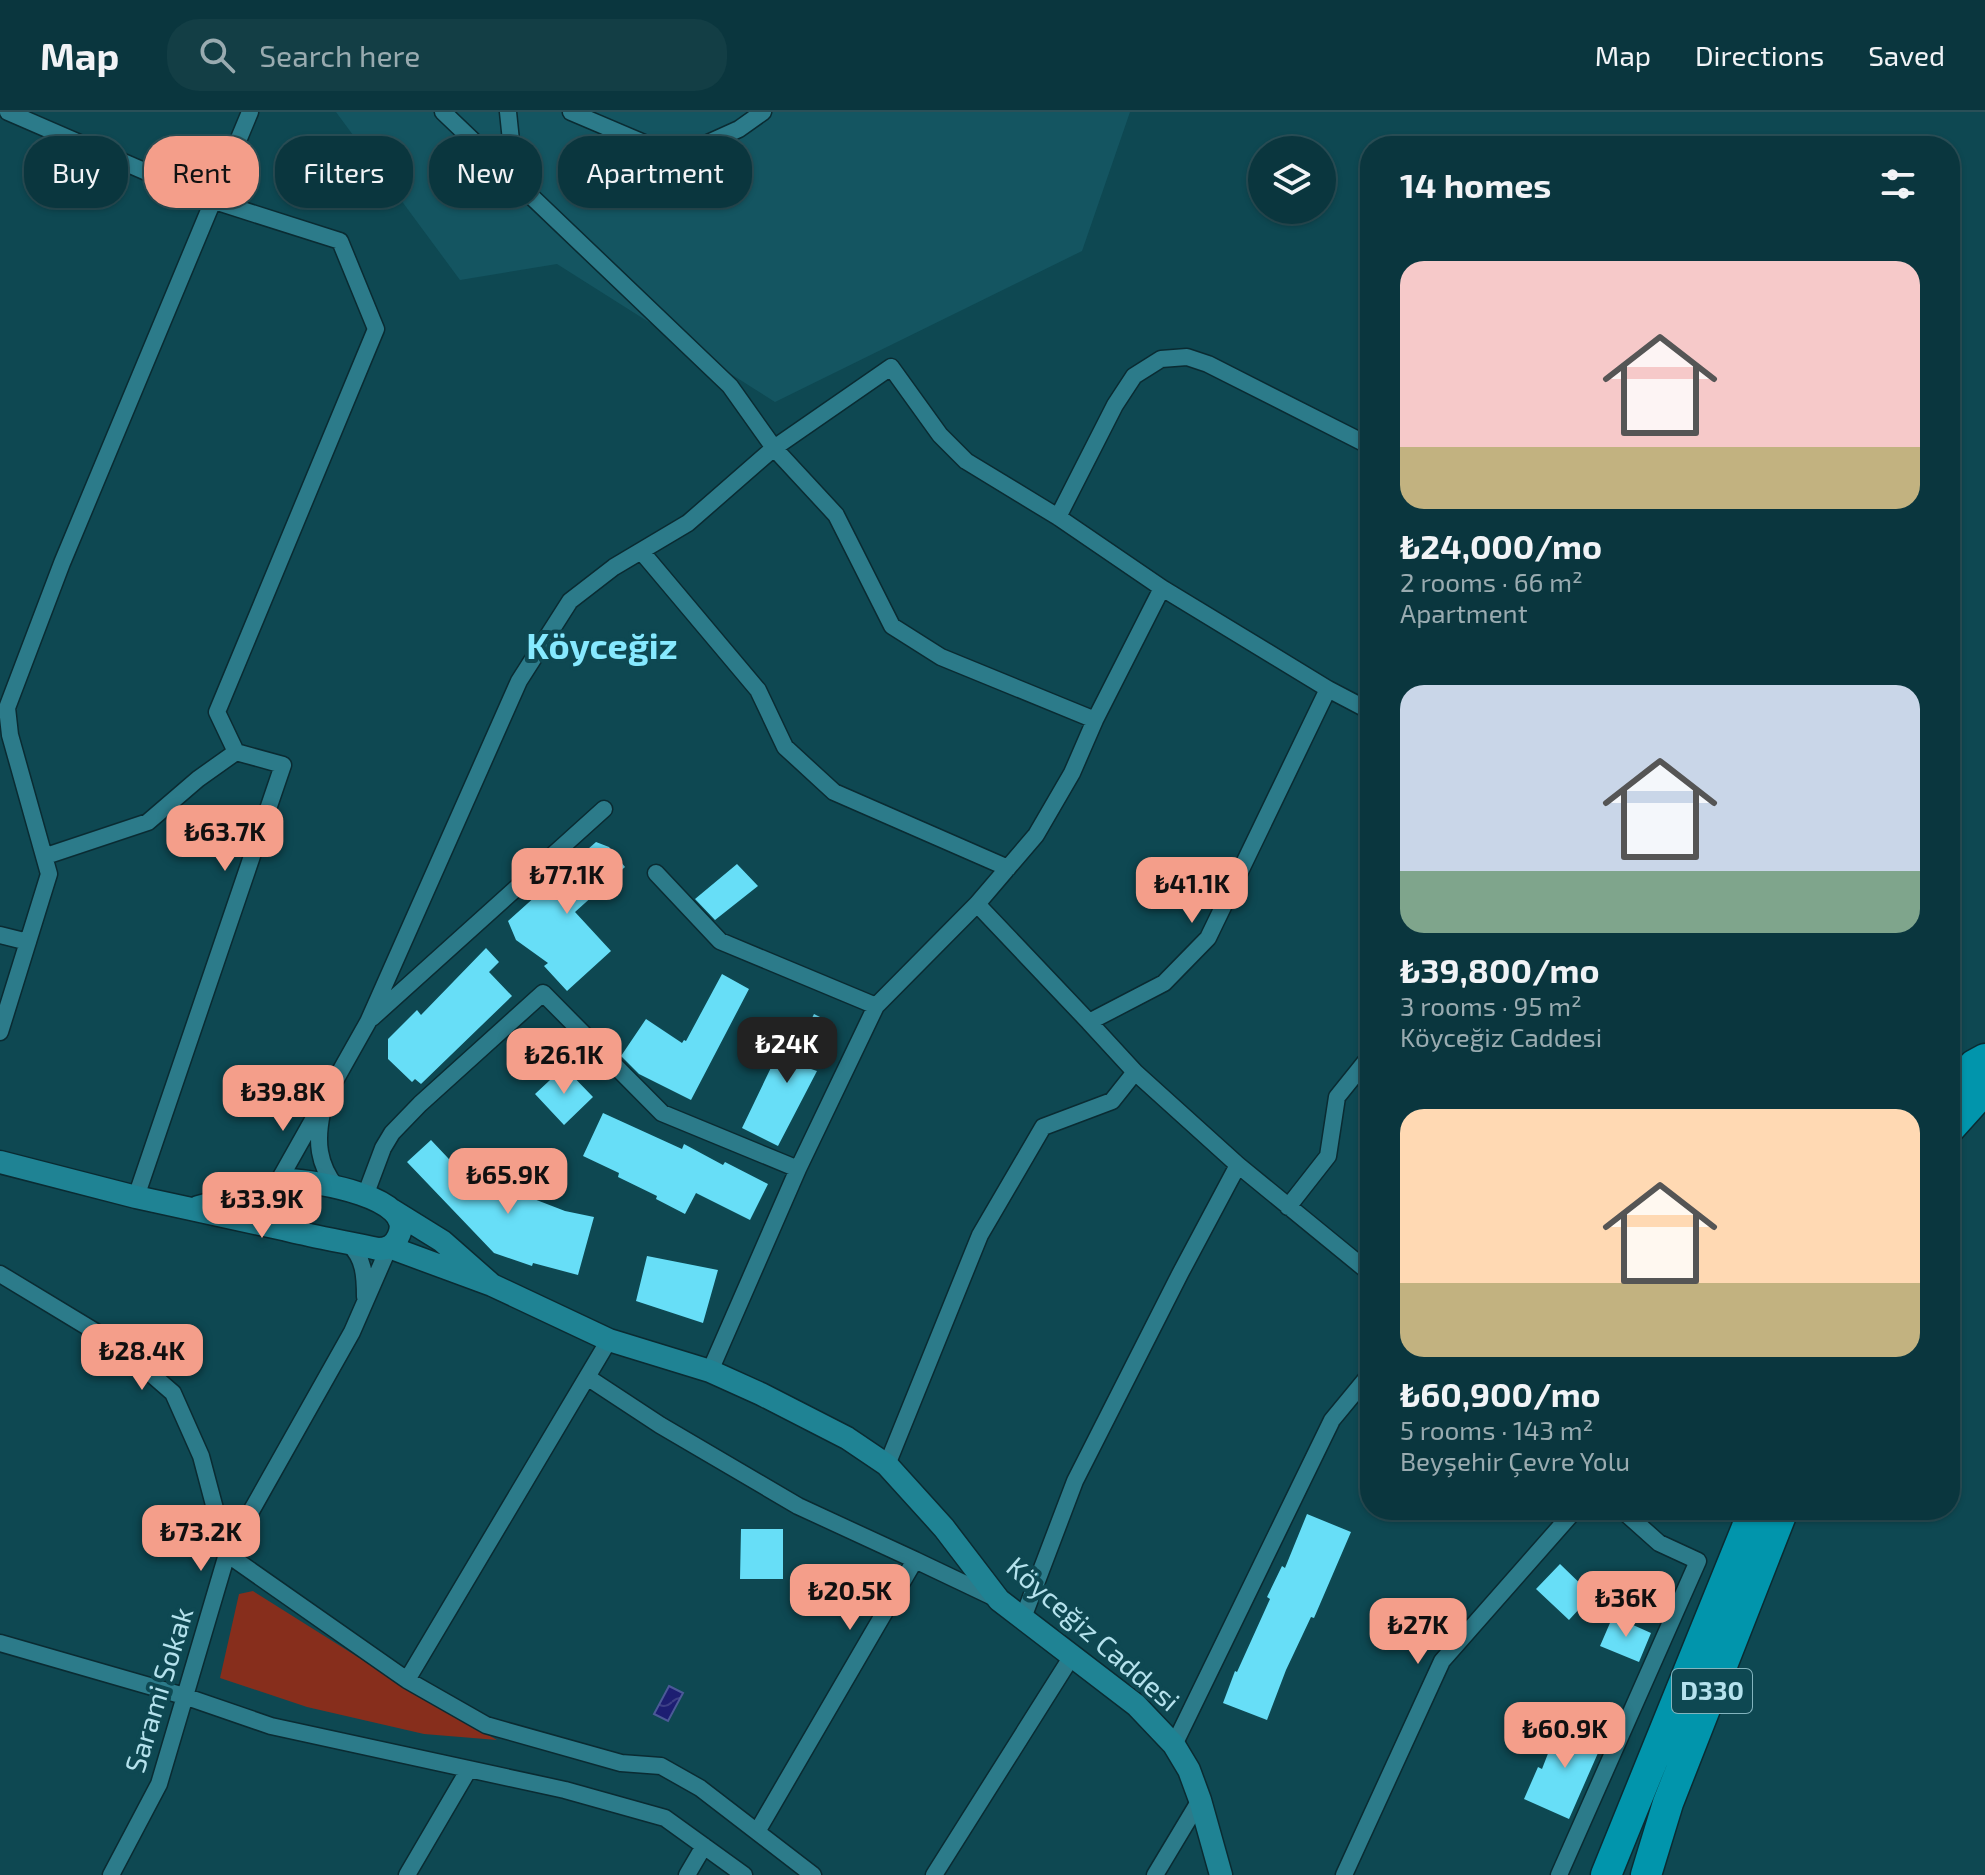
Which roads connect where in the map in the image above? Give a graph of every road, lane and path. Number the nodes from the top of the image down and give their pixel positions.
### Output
1 (8, 112) edge
2 (250, 112) edge
3 (443, 112) edge
4 (508, 112) edge
5 (571, 112) edge
6 (763, 112) edge
7 (239, 136) edge
8 (468, 136) edge
9 (510, 136) edge
10 (144, 171) edge
11 (208, 208) edge
12 (236, 208) edge
13 (542, 208) edge
14 (1360, 441) edge
15 (774, 448) junction
16 (1058, 517) junction
17 (641, 551) junction
18 (1162, 588) junction
19 (1328, 689) junction
20 (1360, 706) edge
21 (1095, 720) junction
22 (5, 733) edge
23 (236, 752) junction
24 (604, 809) dead end
25 (46, 856) junction
26 (1008, 868) junction
27 (656, 873) dead end
28 (977, 904) junction
29 (0, 935) edge
30 (28, 942) junction
31 (876, 1006) junction
32 (368, 1022) junction
33 (1089, 1022) junction
34 (0, 1032) edge
35 (1985, 1059) edge
36 (1360, 1068) edge
37 (1135, 1072) junction
38 (1960, 1080) edge
39 (1985, 1089) edge
40 (323, 1103) junction
41 (1960, 1117) edge
42 (0, 1162) edge
43 (1238, 1165) junction
44 (798, 1169) junction
45 (275, 1184) junction
46 (336, 1187) junction
47 (365, 1196) junction
48 (136, 1197) junction
49 (1288, 1207) junction
50 (193, 1209) junction
51 (391, 1209) junction
52 (285, 1229) junction
53 (349, 1244) junction
54 (389, 1247) junction
55 (1360, 1265) edge
56 (0, 1274) edge
57 (492, 1285) junction
58 (365, 1306) junction
59 (609, 1340) junction
60 (710, 1371) junction
61 (587, 1377) junction
62 (1360, 1386) edge
63 (887, 1465) junction
64 (1566, 1520) edge
65 (1633, 1520) edge
66 (1750, 1520) edge
67 (1779, 1520) edge
68 (227, 1554) junction
69 (915, 1560) junction
70 (999, 1600) junction
71 (1023, 1618) junction
72 (0, 1643) edge
73 (1072, 1656) junction
74 (407, 1680) junction
75 (184, 1696) junction
76 (1174, 1745) junction
77 (469, 1769) junction
78 (1200, 1800) junction
79 (758, 1830) junction
80 (704, 1846) junction
81 (111, 1875) edge
82 (407, 1875) edge
83 (687, 1875) edge
84 (744, 1875) edge
85 (813, 1875) edge
86 (934, 1875) edge
87 (1155, 1875) edge
88 (1221, 1875) edge
89 (1344, 1875) edge
90 (1559, 1875) edge
91 (1606, 1875) edge
92 (1646, 1875) edge

1 - 10 street
2 - 7 street
3 - 8 street
4 - 9 street
5 - 6 street
11 - 22 street
12 - 23 street
13 - 15 street
14 - 16 street
15 - 16 street
15 - 17 street
15 - 21 street
16 - 18 street
17 - 26 street
17 - 32 street
18 - 19 street
18 - 21 street
19 - 20 street
19 - 33 street
21 - 26 street
22 - 25 street
23 - 25 street
23 - 48 street
24 - 32 street
25 - 30 street
26 - 28 street
27 - 31 street
28 - 31 street
28 - 33 street
29 - 30 street
30 - 34 street
31 - 44 street
32 - 40 street
33 - 37 street
35 - 38 highway
36 - 49 street
37 - 43 street
37 - 63 street
39 - 41 highway
40 - 45 street
40 - 46 street
42 - 48 street
43 - 49 street
43 - 71 street
44 - 47 street
44 - 60 street
45 - 46 street, Köyceğiz Caddesi
45 - 50 street
45 - 52 street
46 - 47 street, Köyceğiz Caddesi
47 - 51 street, Köyceğiz Caddesi
48 - 50 street
49 - 55 street
50 - 52 street
51 - 54 street
51 - 57 street, Köyceğiz Caddesi
52 - 53 street, Köyceğiz Caddesi
53 - 54 street, Köyceğiz Caddesi
53 - 58 street
54 - 57 street, Köyceğiz Caddesi
54 - 58 street, Sarami Sokak
56 - 68 street
57 - 59 street, Köyceğiz Caddesi
58 - 68 street, Sarami Sokak
59 - 60 street, Köyceğiz Caddesi
59 - 61 street
60 - 63 street, Köyceğiz Caddesi
61 - 69 street
61 - 74 street
62 - 76 street
63 - 70 street, Köyceğiz Caddesi
64 - 89 street
65 - 90 street
66 - 91 highway, D330
67 - 92 highway, D330
68 - 74 street
68 - 75 street, Sarami Sokak
69 - 70 street
69 - 79 street
70 - 71 street, Köyceğiz Caddesi
71 - 73 street, Köyceğiz Caddesi
72 - 75 street
73 - 76 street, Köyceğiz Caddesi
73 - 86 street
74 - 79 street
75 - 77 street
75 - 81 street, Sarami Sokak
76 - 78 street, Köyceğiz Caddesi
77 - 80 street
77 - 82 street
78 - 87 street
78 - 88 street, Köyceğiz Caddesi
79 - 85 street
80 - 83 street
80 - 84 street

